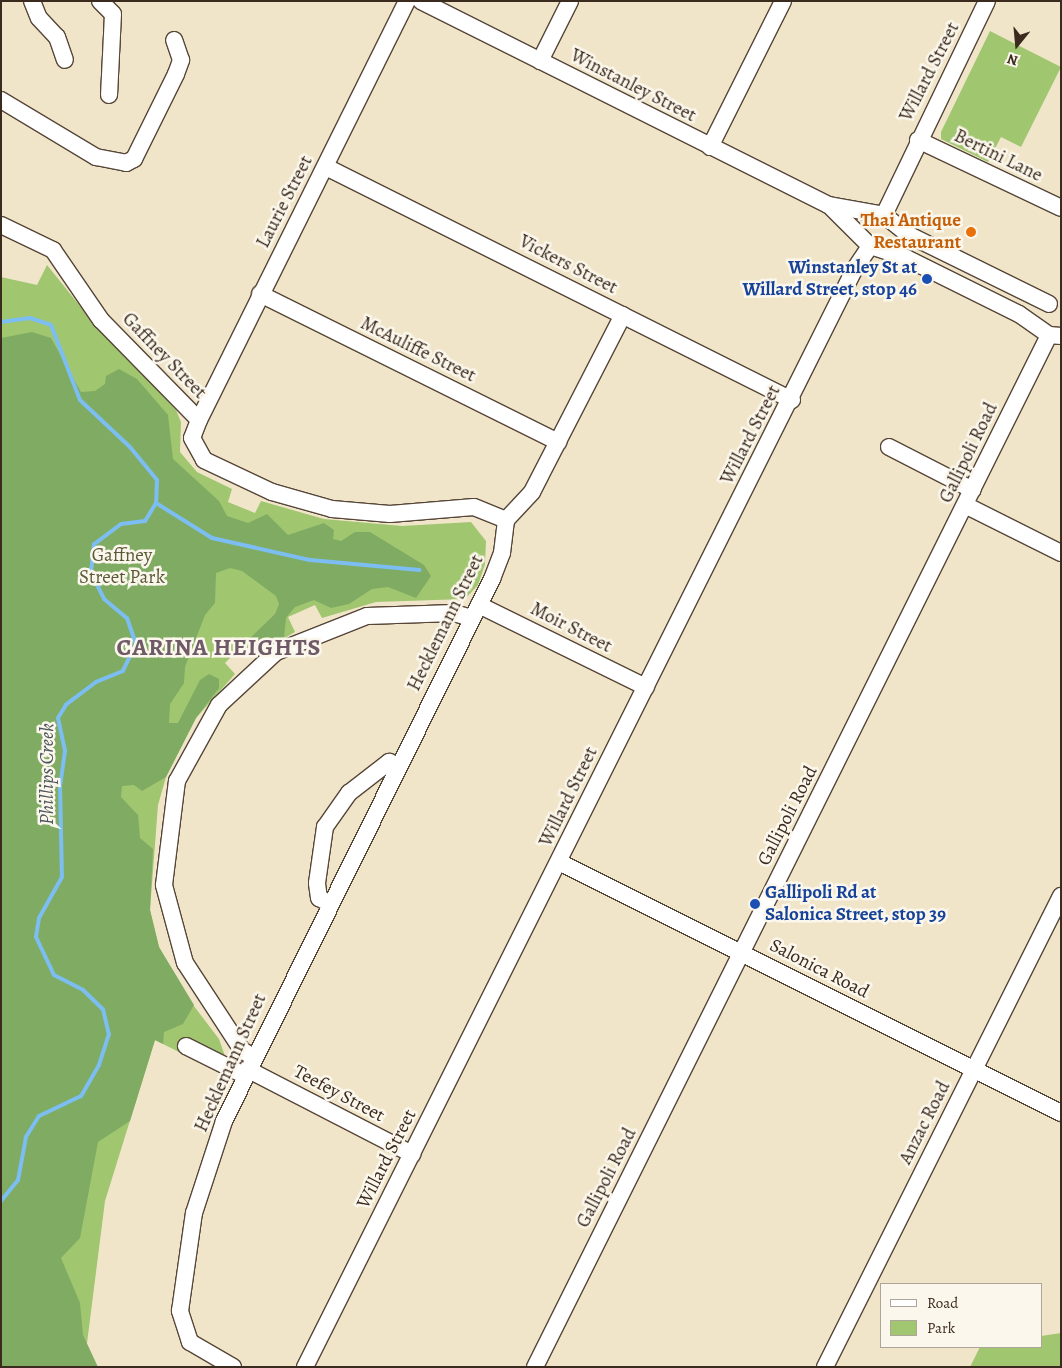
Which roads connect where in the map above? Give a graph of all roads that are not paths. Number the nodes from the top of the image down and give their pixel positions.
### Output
1 (32, 1) edge
2 (100, 1) edge
3 (407, 1) edge
4 (421, 1) edge
5 (570, 1) edge
6 (782, 1) edge
7 (987, 1) edge
8 (174, 40) dead end
9 (65, 60) dead end
10 (540, 61) junction
11 (109, 94) dead end
12 (1, 100) edge
13 (918, 140) junction
14 (710, 146) junction
15 (326, 167) junction
16 (828, 205) junction
17 (1061, 208) edge
18 (883, 217) junction
19 (1, 225) edge
20 (871, 244) junction
21 (260, 294) junction
22 (1056, 303) edge
23 (623, 315) junction
24 (1054, 334) edge
25 (792, 400) junction
26 (199, 420) junction
27 (558, 442) junction
28 (889, 448) dead end
29 (973, 490) junction
30 (965, 506) junction
31 (506, 520) junction
32 (1061, 553) edge
33 (476, 611) junction
34 (646, 687) junction
35 (397, 765) junction
36 (559, 862) junction
37 (1061, 896) edge
38 (329, 903) junction
39 (742, 953) junction
40 (186, 1046) dead end
41 (248, 1067) junction
42 (974, 1070) junction
43 (1061, 1113) edge
44 (412, 1154) junction
45 (233, 1367) edge
46 (306, 1367) edge
47 (535, 1367) edge
48 (825, 1367) edge

1 - 9 street
2 - 11 street
3 - 15 street, Laurie Street
4 - 10 street, Winstanley Street
5 - 10 street
6 - 14 street
7 - 13 street, Willard Street
8 - 12 street
10 - 14 street, Winstanley Street
13 - 17 street, Bertini Lane
13 - 18 street, Willard Street
14 - 16 street, Winstanley Street
15 - 21 street, Laurie Street
15 - 23 street, Vickers Street
16 - 18 street, Winstanley Street
16 - 20 street, Winstanley Street
18 - 20 street
18 - 20 street
18 - 22 street, Winstanley Street
19 - 26 street, Gaffney Street
20 - 24 street, Winstanley Street
20 - 25 street, Willard Street
21 - 26 street, Laurie Street
21 - 27 street, McAuliffe Street
22 - 24 street, Winstanley Street
23 - 25 street, Vickers Street
23 - 27 street
24 - 29 street, Gallipoli Road
25 - 34 street, Willard Street
26 - 31 street, Gaffney Street
27 - 31 street
28 - 29 street
29 - 30 street, Gallipoli Road
30 - 32 street
30 - 39 street, Gallipoli Road
31 - 33 street, Hecklemann Street
33 - 34 street, Moir Street
33 - 35 street, Hecklemann Street
33 - 41 street, Moir Street
34 - 36 street, Willard Street
35 - 38 street, Hecklemann Street
35 - 38 street
36 - 39 street, Salonica Road
36 - 44 street, Willard Street
37 - 42 street, Anzac Road
38 - 41 street, Hecklemann Street
39 - 42 street, Salonica Road
39 - 47 street, Gallipoli Road
40 - 41 street, Teefey Street
41 - 44 street, Teefey Street
41 - 45 street, Hecklemann Street
42 - 43 street, Salonica Road
42 - 48 street, Anzac Road
44 - 46 street, Willard Street

